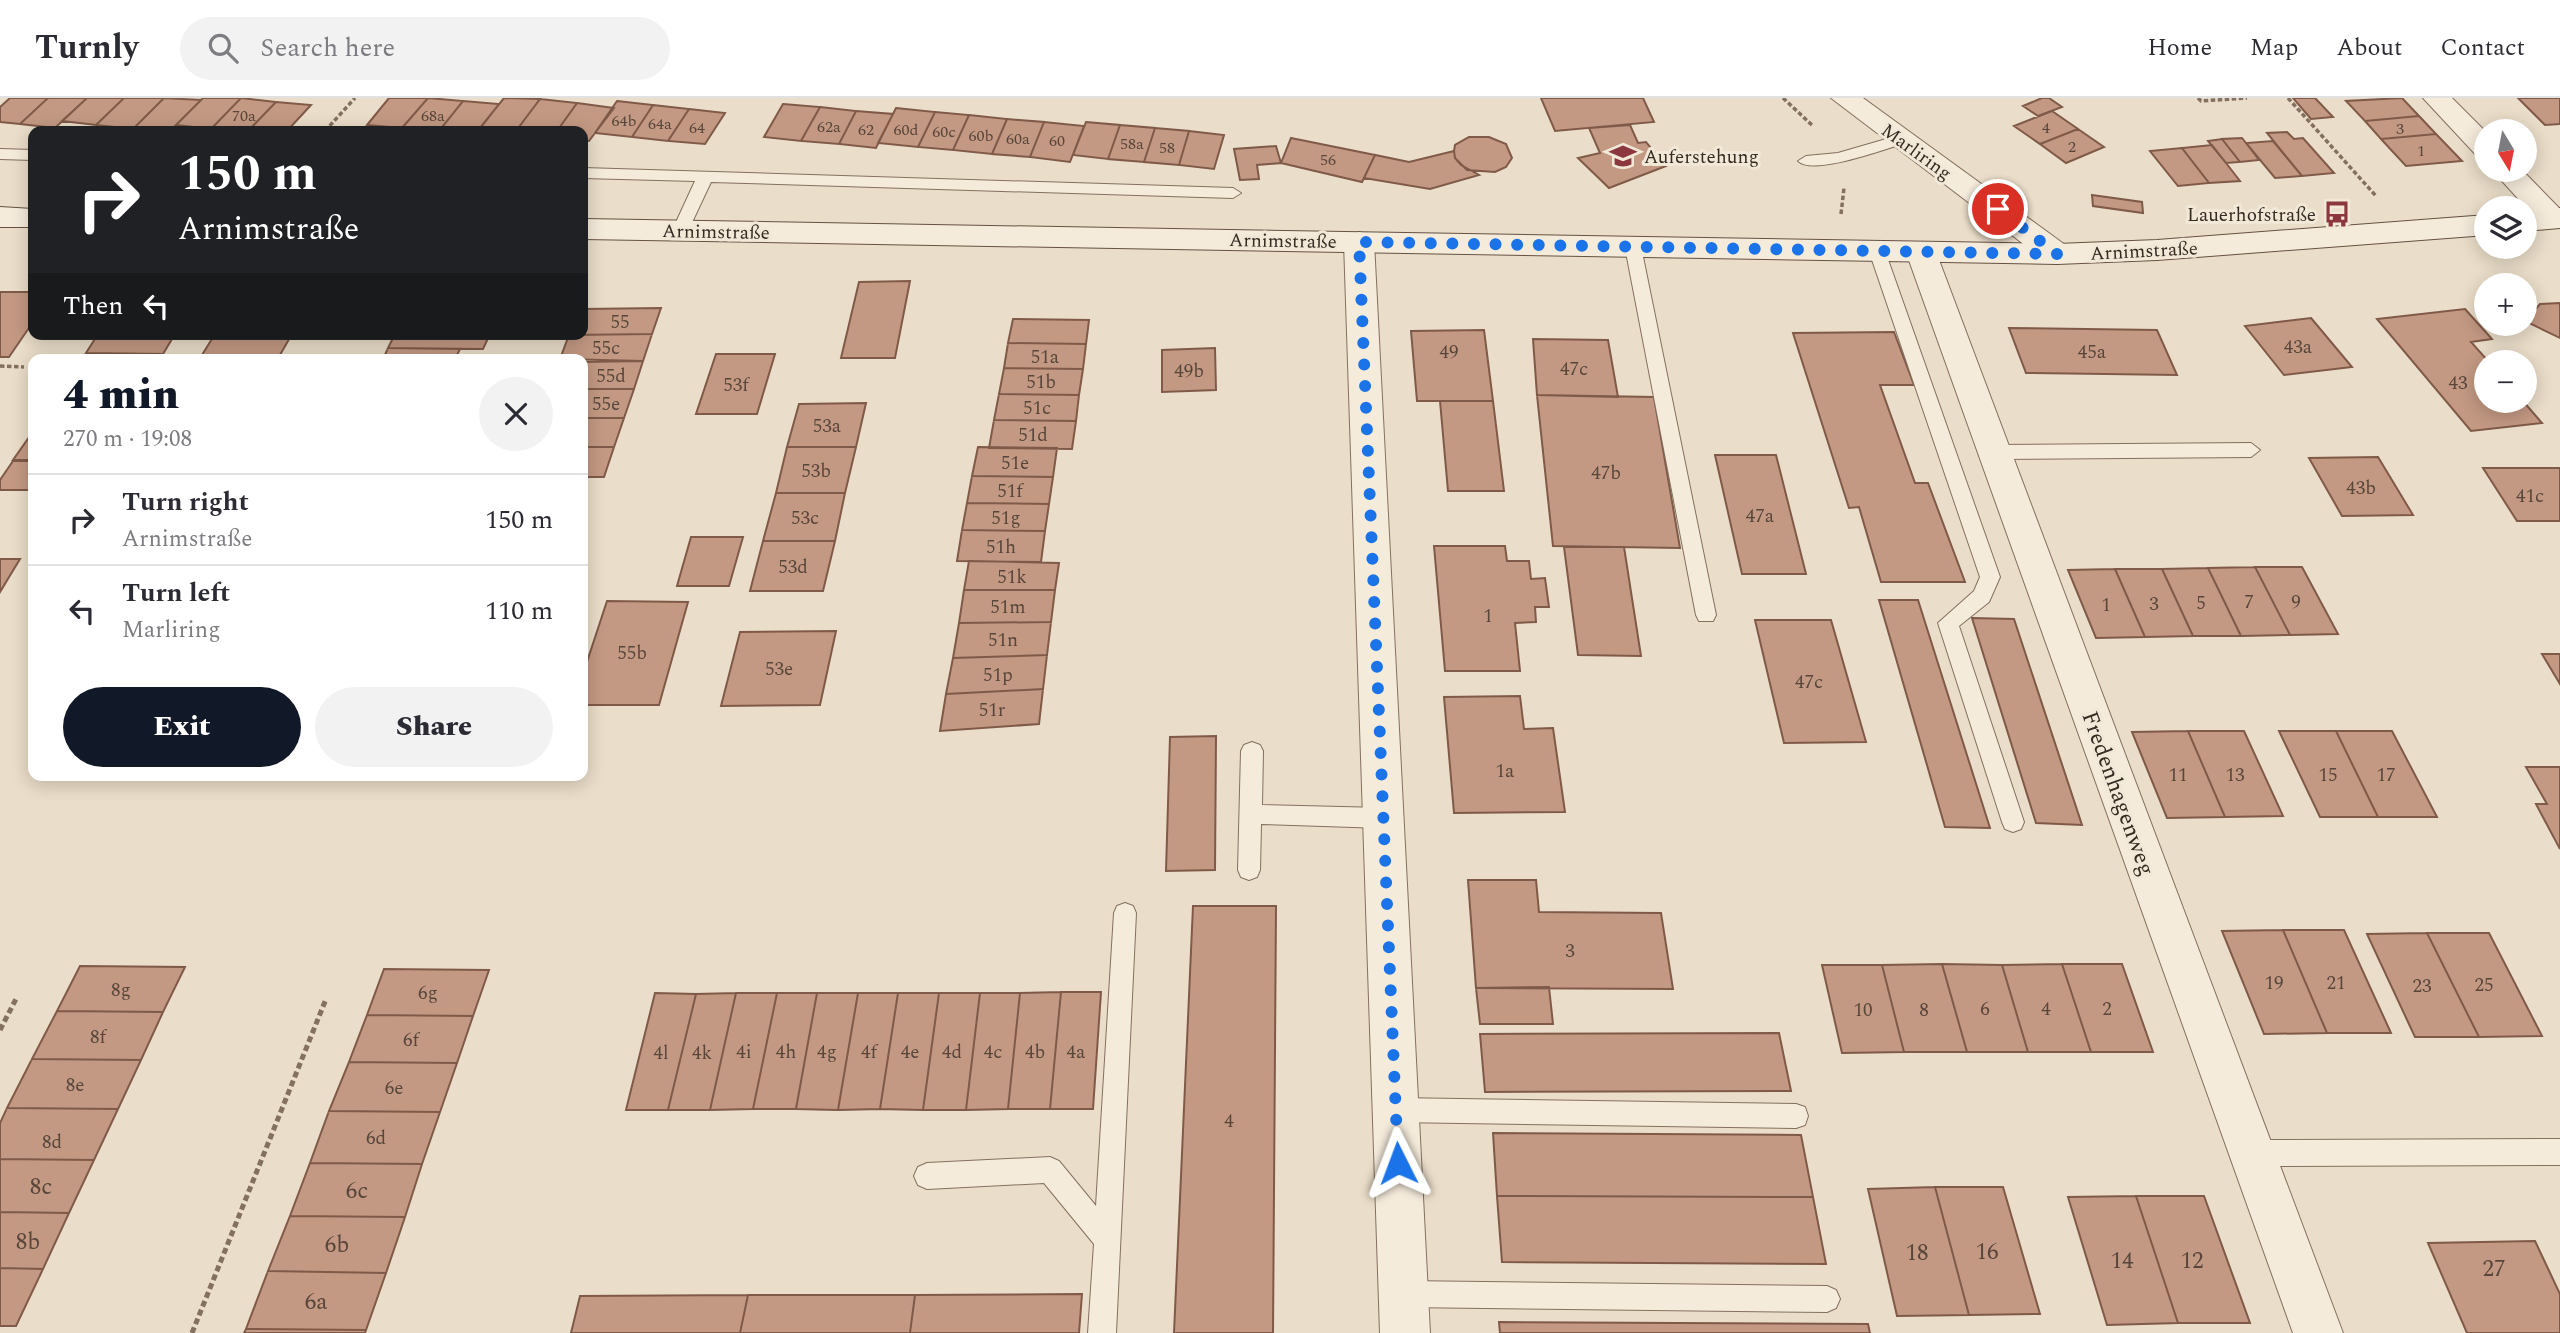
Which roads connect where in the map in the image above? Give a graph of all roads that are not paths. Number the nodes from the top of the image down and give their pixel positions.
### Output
1 (1845, 98) edge
2 (2437, 98) edge
3 (2474, 136) edge
4 (1900, 140) junction
5 (0, 154) edge
6 (28, 155) edge
7 (1807, 161) dead end
8 (588, 173) edge
9 (705, 177) junction
10 (2516, 182) edge
11 (1233, 193) dead end
12 (0, 217) edge
13 (28, 218) edge
14 (2546, 219) edge
15 (2474, 226) edge
16 (588, 229) edge
17 (680, 231) junction
18 (1359, 242) junction
19 (1633, 247) junction
20 (1877, 251) junction
21 (1922, 252) junction
22 (2057, 254) junction
23 (2251, 450) dead end
24 (1995, 452) junction
25 (1706, 615) dead end
26 (1252, 751) dead end
27 (1251, 814) junction
28 (1383, 818) junction
29 (2013, 822) dead end
30 (1249, 870) dead end
31 (1125, 913) dead end
32 (1395, 1110) junction
33 (1796, 1116) dead end
34 (2560, 1152) edge
35 (2251, 1153) junction
36 (927, 1176) dead end
37 (1107, 1240) junction
38 (1403, 1294) junction
39 (1827, 1299) dead end
40 (1102, 1333) edge
41 (1405, 1333) edge
42 (2318, 1333) edge

1 - 4 street, Marliring
2 - 3 street
4 - 7 lane
4 - 22 street, Marliring
5 - 6 lane
8 - 9 lane
9 - 11 lane
9 - 17 lane
10 - 14 street
12 - 13 street
15 - 22 street, Arnimstraße
16 - 17 street, Arnimstraße
17 - 18 street, Arnimstraße
18 - 19 street, Arnimstraße
18 - 28 street
19 - 20 street, Arnimstraße
19 - 25 lane
20 - 21 street, Arnimstraße
20 - 29 lane
21 - 22 street, Arnimstraße
21 - 24 street, Fredenhagenweg
23 - 24 lane
24 - 35 street, Fredenhagenweg
26 - 27 lane
27 - 28 lane
27 - 30 lane
28 - 32 street
31 - 37 lane
32 - 33 lane
32 - 38 street
34 - 35 lane
35 - 42 street, Fredenhagenweg
36 - 37 lane
37 - 40 lane
38 - 39 lane
38 - 41 street

